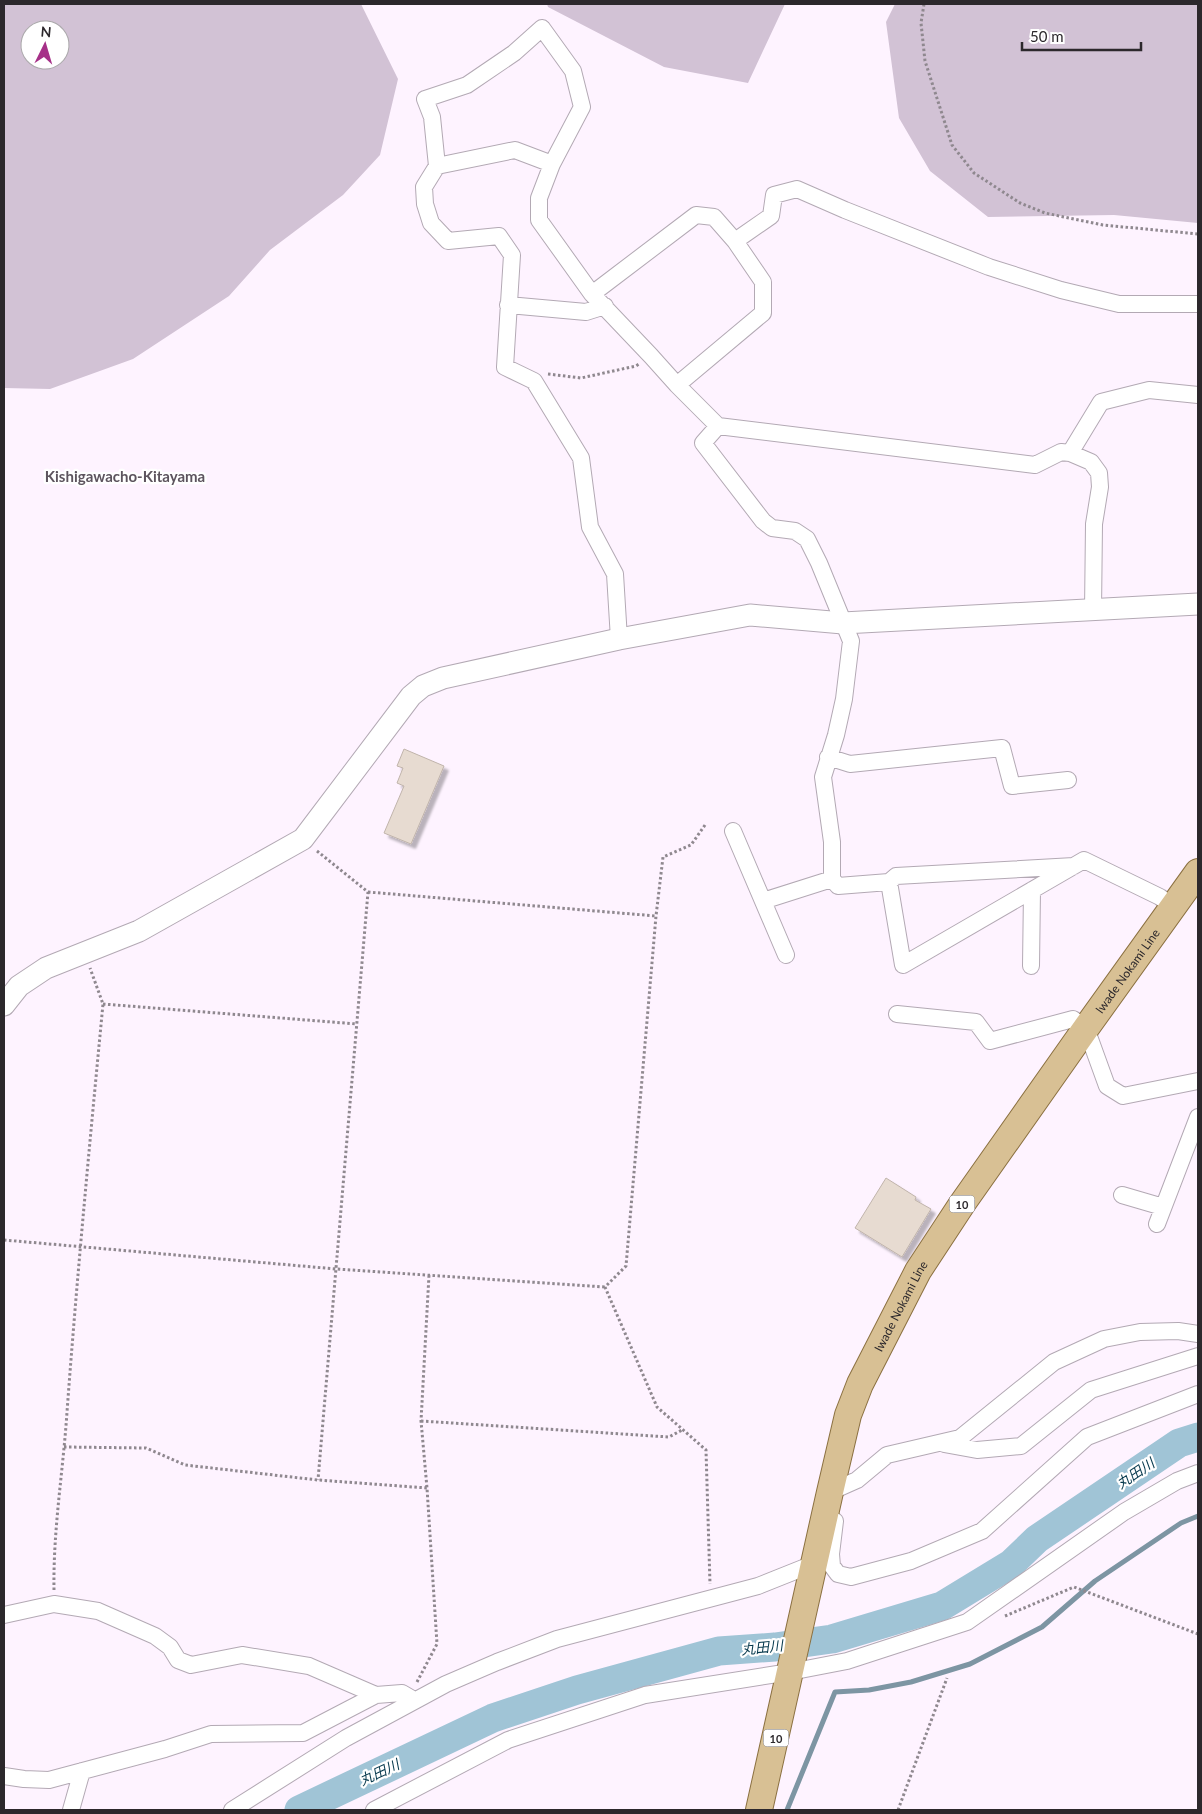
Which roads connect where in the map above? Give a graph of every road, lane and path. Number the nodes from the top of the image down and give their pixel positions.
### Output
1 (924, 4) edge
2 (552, 164) junction
3 (438, 166) junction
4 (1198, 234) edge
5 (735, 241) junction
6 (592, 294) junction
7 (1198, 304) edge
8 (508, 305) junction
9 (605, 306) junction
10 (652, 356) junction
11 (534, 381) junction
12 (677, 385) junction
13 (1198, 395) edge
14 (718, 426) junction
15 (1070, 452) junction
16 (1198, 604) edge
17 (1093, 610) junction
18 (843, 623) junction
19 (618, 639) junction
20 (828, 757) junction
21 (1068, 780) dead end
22 (705, 825) dead end
23 (733, 831) dead end
24 (303, 839) junction
25 (1074, 866) junction
26 (1198, 872) edge
27 (832, 879) junction
28 (889, 882) junction
29 (1032, 890) junction
30 (368, 892) junction
31 (763, 901) junction
32 (1173, 907) junction
33 (656, 916) junction
34 (84, 953) junction
35 (786, 955) dead end
36 (1031, 966) dead end
37 (102, 1004) junction
38 (4, 1005) edge
39 (897, 1014) dead end
40 (357, 1024) junction
41 (1086, 1028) junction
42 (1198, 1081) edge
43 (1198, 1117) edge
44 (1122, 1195) dead end
45 (1163, 1207) junction
46 (1157, 1224) dead end
47 (4, 1240) edge
48 (79, 1246) junction
49 (336, 1269) junction
50 (429, 1275) junction
51 (605, 1287) junction
52 (1198, 1334) edge
53 (1198, 1356) edge
54 (1198, 1394) edge
55 (421, 1421) junction
56 (682, 1430) junction
57 (940, 1443) junction
58 (64, 1448) junction
59 (1198, 1473) edge
60 (318, 1480) junction
61 (427, 1488) junction
62 (830, 1492) junction
63 (811, 1571) junction
64 (711, 1598) junction
65 (54, 1604) junction
66 (4, 1615) edge
67 (997, 1619) dead end
68 (1198, 1634) edge
69 (791, 1668) junction
70 (947, 1678) dead end
71 (376, 1695) junction
72 (414, 1700) junction
73 (82, 1771) junction
74 (4, 1776) edge
75 (71, 1810) edge
76 (232, 1810) edge
77 (374, 1810) edge
78 (759, 1810) edge
79 (898, 1810) edge

1 - 4 path
2 - 3 street
2 - 3 street
2 - 6 street
3 - 8 street
5 - 6 street
5 - 7 street
5 - 12 street
6 - 9 street
8 - 9 street
8 - 11 street
9 - 10 street
10 - 11 path
10 - 12 street
11 - 19 street
12 - 14 street
13 - 15 street
14 - 15 street
14 - 18 street
15 - 17 street
16 - 17 street
17 - 18 street
18 - 19 street
18 - 20 street
19 - 24 street
20 - 21 street
20 - 27 street
22 - 33 path
23 - 31 street
24 - 30 path
24 - 34 street
25 - 28 street
25 - 29 street
25 - 32 street
26 - 32 main road, Iwade Nokami Line / 10
27 - 28 street
27 - 31 street
28 - 29 street
29 - 36 street
30 - 33 path
30 - 40 path
31 - 35 street
32 - 41 main road, Iwade Nokami Line / 10
33 - 51 path
34 - 37 path
34 - 38 street
37 - 40 path
37 - 48 path
39 - 41 street
40 - 49 path
41 - 42 street
41 - 62 main road, Iwade Nokami Line / 10
43 - 45 street
44 - 45 street
45 - 46 street
47 - 48 path
48 - 49 path
48 - 58 path
49 - 50 path
49 - 60 path
50 - 51 path
50 - 55 path
51 - 56 path
52 - 57 street
53 - 57 street
54 - 62 street
55 - 56 path
55 - 61 path
56 - 64 path
57 - 62 street
58 - 60 path
58 - 65 path
59 - 69 street
60 - 61 path
61 - 72 path
62 - 63 main road, Iwade Nokami Line / 10
63 - 64 street
63 - 69 main road, Iwade Nokami Line / 10
64 - 72 street
65 - 66 street
65 - 71 street
67 - 68 path
69 - 77 street
69 - 78 main road, Iwade Nokami Line / 10
70 - 79 path
71 - 72 street
71 - 73 street
72 - 76 street
73 - 74 street
73 - 75 street

